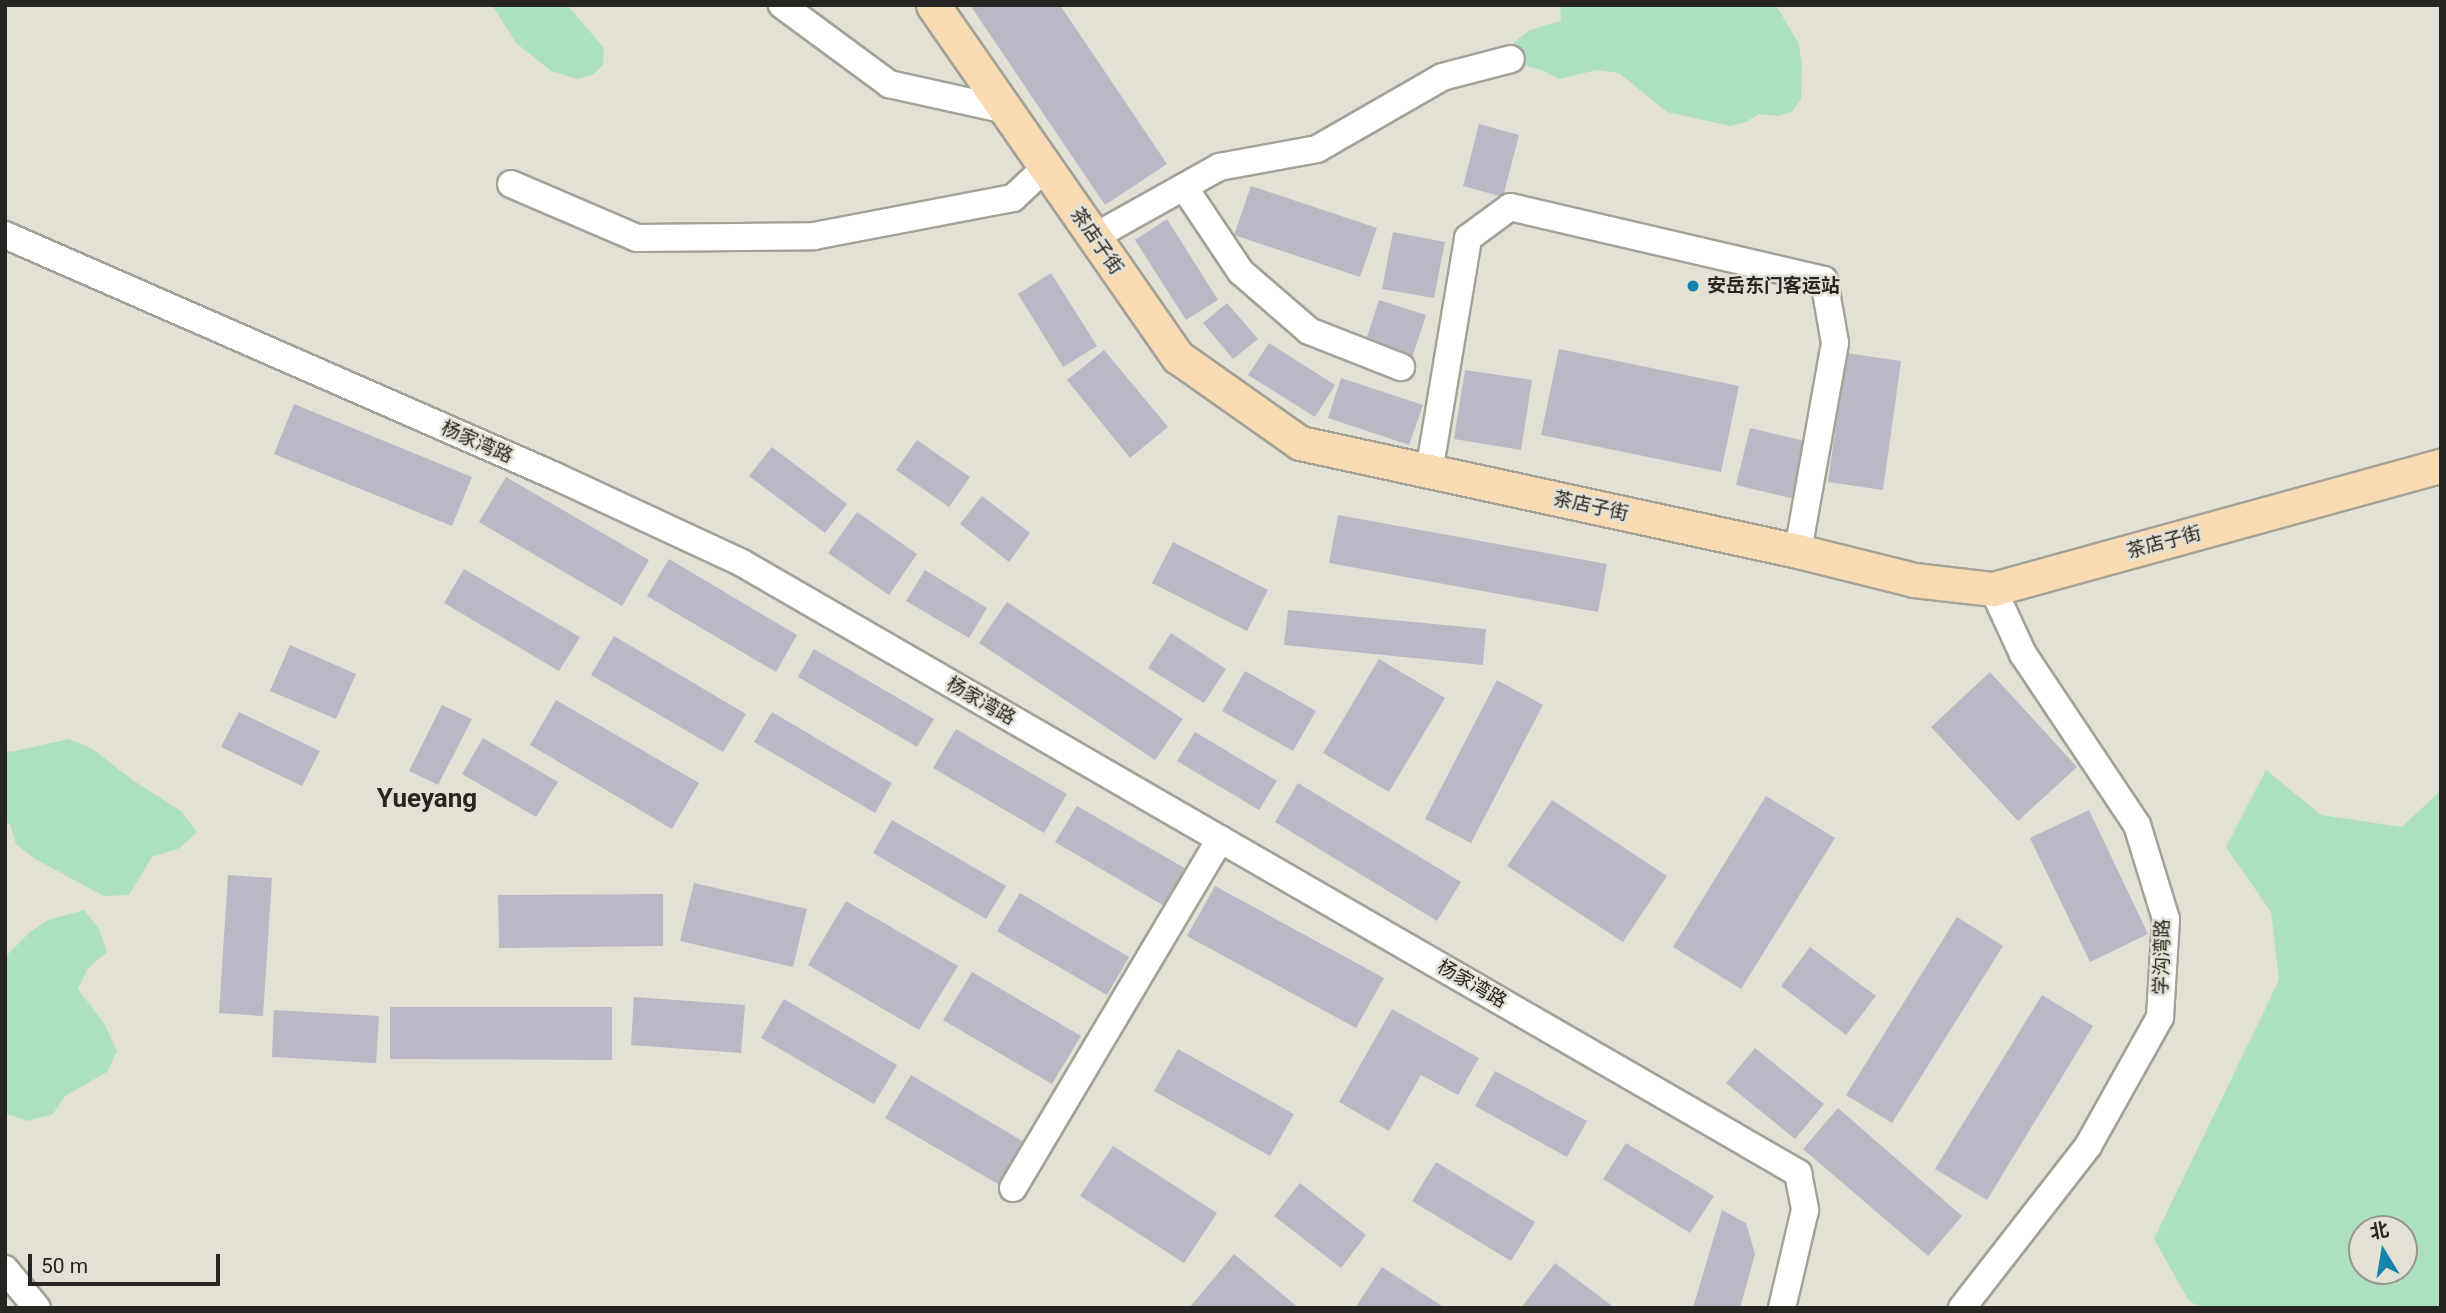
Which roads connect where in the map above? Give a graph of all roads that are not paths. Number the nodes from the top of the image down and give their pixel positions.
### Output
1 (782, 5) edge
2 (933, 5) edge
3 (1511, 58) dead end
4 (1006, 110) junction
5 (1046, 167) junction
6 (511, 184) dead end
7 (1184, 187) junction
8 (5, 235) edge
9 (1094, 237) junction
10 (1401, 367) dead end
11 (2441, 466) edge
12 (1429, 472) junction
13 (1798, 551) junction
14 (1993, 589) junction
15 (1220, 839) junction
16 (1013, 1188) dead end
17 (5, 1269) edge
18 (37, 1308) edge
19 (1782, 1308) edge
20 (1962, 1308) edge

1 - 4 street
2 - 4 main road, 茶店子街
3 - 7 street
4 - 5 main road, 茶店子街
5 - 6 street
5 - 9 main road, 茶店子街
7 - 9 street
7 - 10 street
8 - 15 street, 杨家湾路
9 - 12 main road, 茶店子街
11 - 14 main road, 茶店子街
12 - 13 main road, 茶店子街
12 - 13 street
13 - 14 main road, 茶店子街
14 - 20 street, 学沟湾路
15 - 16 street
15 - 19 street, 杨家湾路
17 - 18 street

